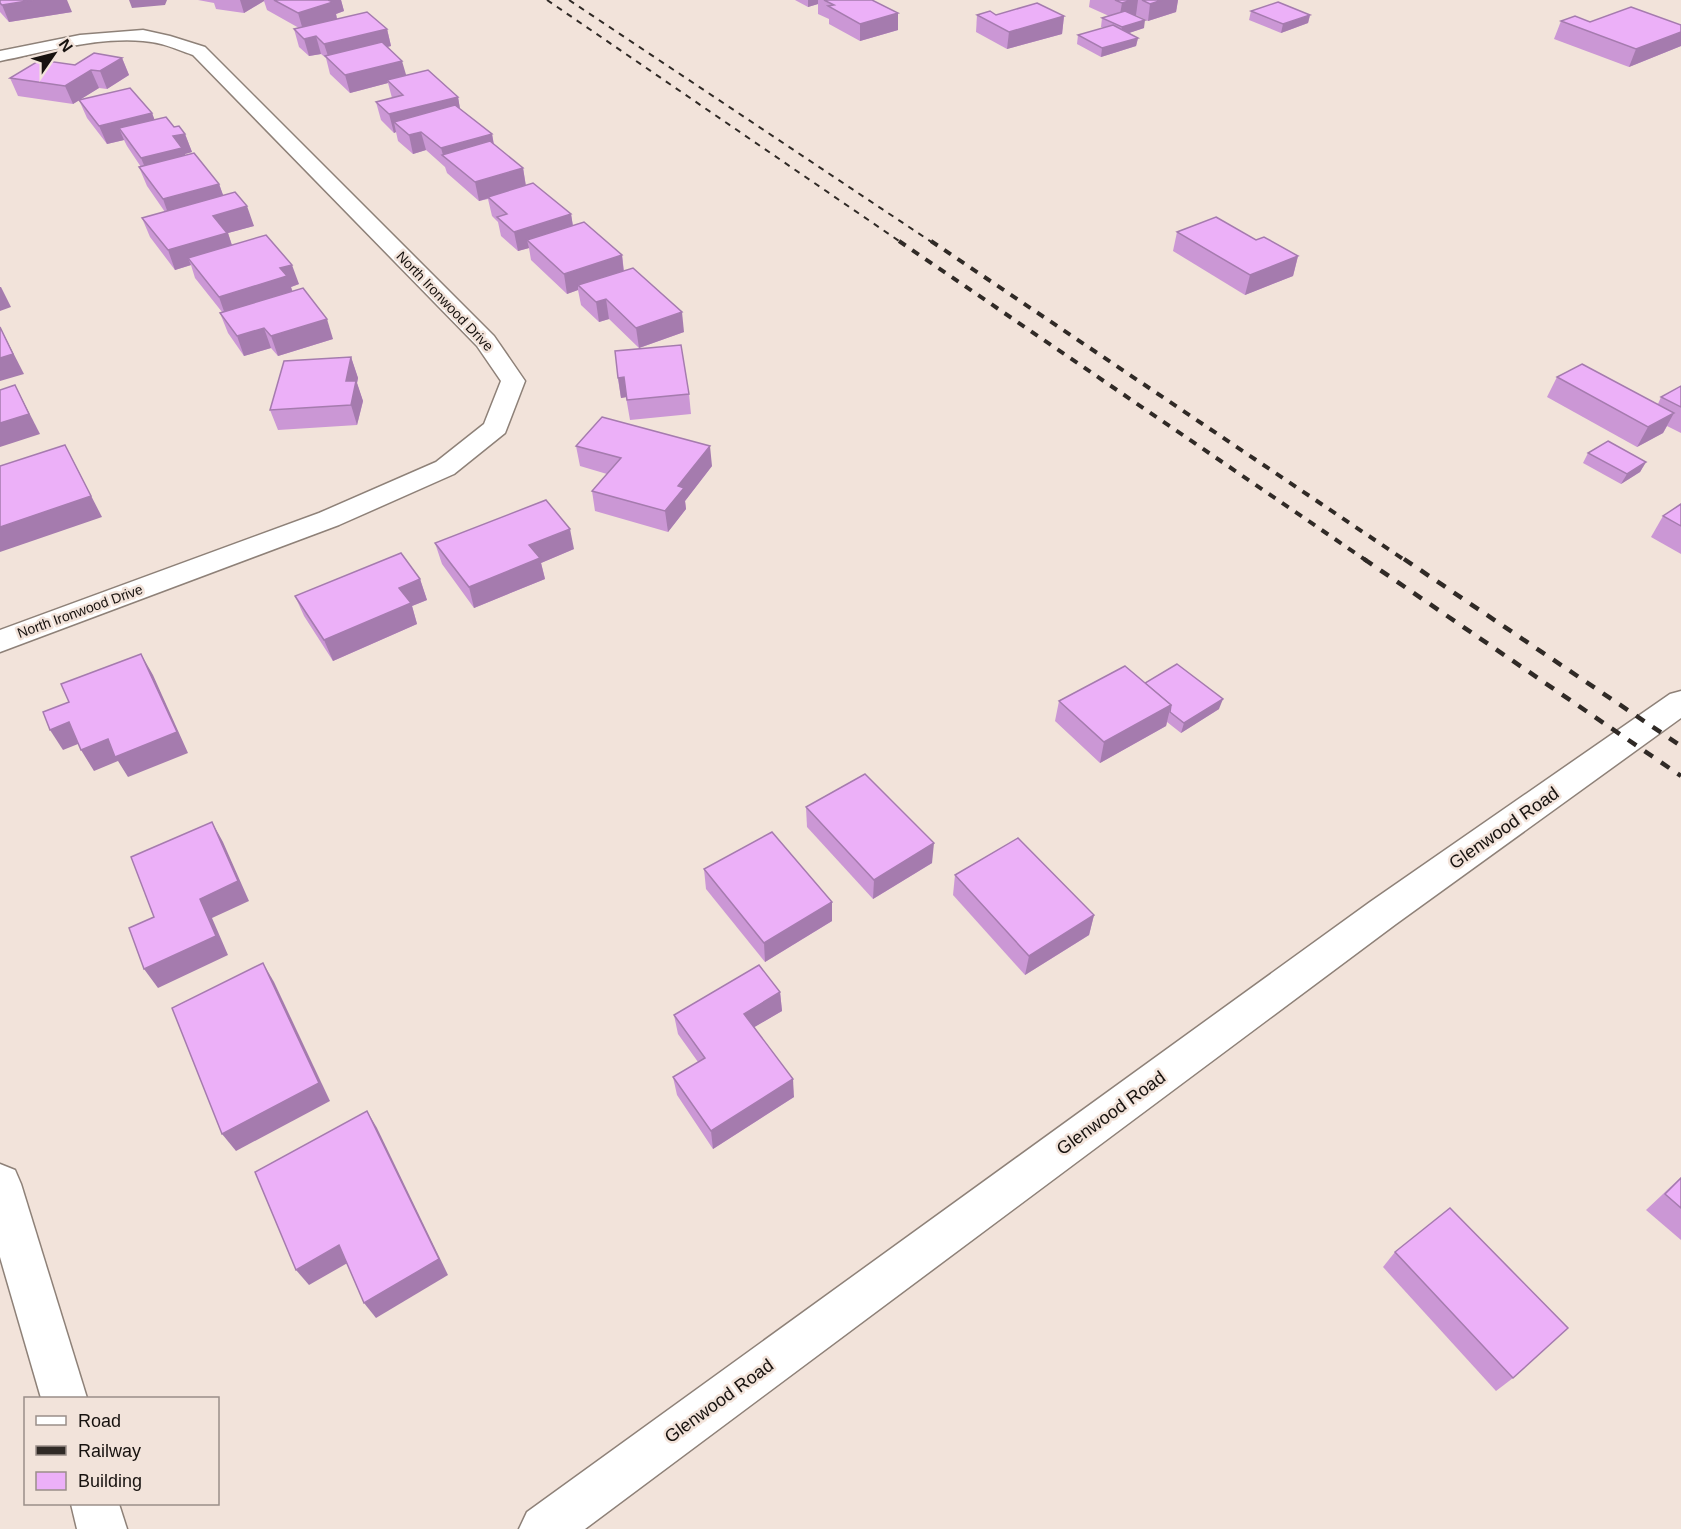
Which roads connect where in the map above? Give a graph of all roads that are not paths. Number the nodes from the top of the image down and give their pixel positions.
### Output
1 (0, 56) edge
2 (0, 641) edge
3 (1681, 702) edge
4 (0, 1184) edge
5 (64, 1397) edge
6 (96, 1505) edge
7 (102, 1529) edge
8 (544, 1529) edge

1 - 2 street, North Ironwood Drive
3 - 8 street, Glenwood Road
4 - 5 street
6 - 7 street

